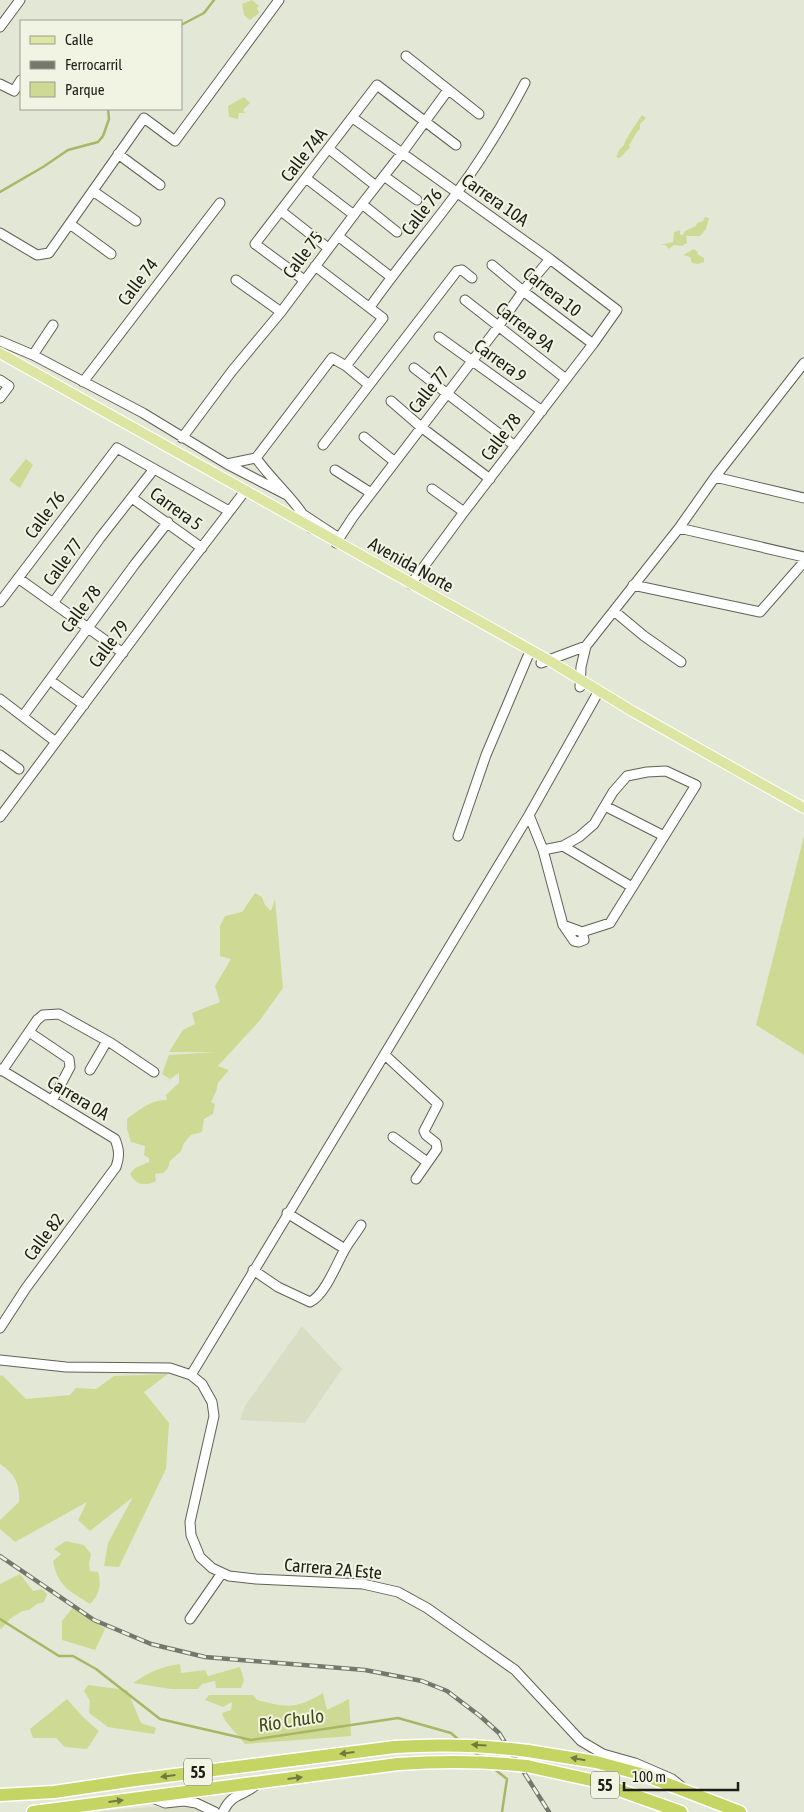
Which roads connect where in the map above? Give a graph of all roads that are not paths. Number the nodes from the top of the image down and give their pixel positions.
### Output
1 (20, 0) edge
2 (279, 0) edge
3 (0, 27) edge
4 (406, 56) dead end
5 (20, 82) edge
6 (525, 83) dead end
7 (0, 84) edge
8 (448, 90) junction
9 (479, 114) dead end
10 (353, 118) junction
11 (425, 122) junction
12 (456, 145) dead end
13 (329, 149) junction
14 (118, 154) junction
15 (402, 154) junction
16 (384, 176) junction
17 (307, 179) junction
18 (160, 185) dead end
19 (376, 186) junction
20 (93, 191) junction
21 (457, 193) junction
22 (417, 200) dead end
23 (220, 203) dead end
24 (362, 204) junction
25 (281, 211) junction
26 (354, 215) junction
27 (136, 221) dead end
28 (70, 224) junction
29 (397, 232) dead end
30 (0, 233) edge
31 (338, 236) junction
32 (328, 248) junction
33 (110, 254) dead end
34 (550, 259) junction
35 (492, 264) dead end
36 (315, 266) junction
37 (391, 277) junction
38 (472, 278) dead end
39 (236, 280) dead end
40 (304, 280) junction
41 (523, 292) junction
42 (465, 300) dead end
43 (370, 307) junction
44 (617, 310) joint
45 (281, 312) junction
46 (53, 325) dead end
47 (498, 327) junction
48 (439, 337) dead end
49 (0, 341) edge
50 (593, 344) junction
51 (0, 353) edge
52 (33, 355) junction
53 (472, 360) junction
54 (0, 361) edge
55 (804, 363) edge
56 (346, 366) junction
57 (414, 368) dead end
58 (566, 379) junction
59 (0, 380) edge
60 (83, 382) junction
61 (369, 385) junction
62 (447, 393) junction
63 (0, 398) edge
64 (391, 402) dead end
65 (542, 411) junction
66 (421, 427) junction
67 (182, 438) junction
68 (364, 438) dead end
69 (323, 445) dead end
70 (515, 446) junction
71 (256, 458) junction
72 (395, 462) junction
73 (227, 464) junction
74 (154, 469) junction
75 (335, 470) dead end
76 (715, 477) junction
77 (490, 479) junction
78 (432, 489) dead end
79 (371, 493) junction
80 (243, 494) junction
81 (285, 494) junction
82 (132, 498) junction
83 (804, 498) edge
84 (229, 511) junction
85 (464, 512) junction
86 (304, 514) junction
87 (168, 522) junction
88 (311, 528) junction
89 (679, 528) junction
90 (338, 540) junction
91 (202, 548) junction
92 (804, 557) edge
93 (804, 562) edge
94 (18, 578) junction
95 (411, 584) junction
96 (633, 584) junction
97 (0, 602) edge
98 (53, 604) junction
99 (614, 611) junction
100 (87, 628) junction
101 (586, 646) junction
102 (123, 654) junction
103 (528, 656) junction
104 (545, 662) junction
105 (681, 662) dead end
106 (580, 683) junction
107 (55, 684) dead end
108 (596, 696) junction
109 (0, 699) edge
110 (84, 706) junction
111 (23, 716) junction
112 (56, 742) junction
113 (0, 755) edge
114 (19, 769) dead end
115 (605, 806) junction
116 (804, 808) edge
117 (529, 815) junction
118 (804, 815) edge
119 (0, 817) edge
120 (458, 836) dead end
121 (664, 836) junction
122 (563, 846) junction
123 (543, 850) junction
124 (632, 887) junction
125 (29, 1032) junction
126 (107, 1041) junction
127 (385, 1055) junction
128 (1, 1070) edge
129 (90, 1070) dead end
130 (154, 1072) dead end
131 (52, 1100) junction
132 (393, 1137) dead end
133 (427, 1162) junction
134 (116, 1167) joint
135 (416, 1179) dead end
136 (287, 1213) junction
137 (362, 1225) dead end
138 (345, 1249) junction
139 (253, 1270) junction
140 (0, 1328) edge
141 (0, 1360) edge
142 (191, 1374) junction
143 (222, 1572) junction
144 (190, 1618) dead end
145 (259, 1782) junction
146 (686, 1792) junction
147 (0, 1795) edge
148 (150, 1797) junction
149 (33, 1812) edge
150 (215, 1812) edge
151 (223, 1812) edge
152 (681, 1812) edge
153 (740, 1812) edge

1 - 3 street
2 - 14 street
4 - 8 street
5 - 7 street
6 - 21 street, Calle 76
8 - 9 street
8 - 11 street, Calle 75
10 - 11 street, Calle 74A
10 - 13 street, Calle 74A
10 - 15 street, Carrera 10A
11 - 12 street
11 - 15 street, Calle 75
13 - 17 street, Calle 74A
13 - 19 street
14 - 18 street
14 - 20 street
15 - 16 street, Calle 75
15 - 21 street, Carrera 10A
16 - 19 street, Calle 75
16 - 22 street
17 - 25 street, Calle 74A
17 - 26 street
19 - 24 street, Calle 75
20 - 27 street
20 - 28 street
21 - 34 street, Carrera 10A
21 - 37 street, Calle 76
23 - 60 street, Calle 74
24 - 26 street, Calle 75
24 - 29 street
25 - 32 street
25 - 40 street, Calle 74A
26 - 31 street, Calle 75
28 - 30 street
28 - 33 street
31 - 32 street, Calle 75
31 - 37 street
32 - 36 street, Calle 75
34 - 41 street, Calle 77
34 - 44 street, Carrera 10A
35 - 41 street, Carrera 10
36 - 40 street, Calle 75
36 - 43 street
37 - 43 street, Calle 76
38 - 61 street
39 - 45 street
40 - 45 street, Calle 75
41 - 47 street, Calle 77
41 - 50 street, Carrera 10
42 - 47 street, Carrera 9A
43 - 56 street
44 - 50 street, Calle 78
45 - 67 street, Calle 75
46 - 52 street
47 - 53 street, Calle 77
47 - 58 street, Carrera 9A
48 - 53 street, Carrera 9
49 - 52 street
50 - 58 street, Calle 78
51 - 80 main road, Avenida Norte
52 - 60 street
53 - 62 street, Calle 77
53 - 65 street, Carrera 9
54 - 80 main road, Avenida Norte
55 - 76 street
56 - 61 street
56 - 71 street
57 - 62 street
58 - 65 street, Calle 78
59 - 63 street
60 - 67 street
61 - 69 street
62 - 66 street, Calle 77
62 - 70 street
64 - 66 street
65 - 70 street, Calle 78
66 - 72 street, Calle 77
66 - 77 street
67 - 73 street
68 - 72 street
70 - 77 street, Calle 78
71 - 73 street
71 - 81 street
72 - 79 street, Calle 77
73 - 81 street
74 - 82 street, Calle 77
74 - 84 street
74 - 94 street, Calle 76
75 - 79 street
76 - 83 street
76 - 89 street
77 - 85 street, Calle 78
78 - 85 street
79 - 90 street, Calle 77
80 - 84 street, Calle 79
80 - 88 main road, Avenida Norte
80 - 103 main road, Avenida Norte
81 - 86 street
82 - 87 street, Carrera 5
82 - 98 street, Calle 77
84 - 91 street, Calle 79
85 - 95 street, Calle 78
86 - 88 street
86 - 90 street
87 - 91 street, Carrera 5
87 - 100 street, Calle 78
88 - 90 main road, Avenida Norte
89 - 92 street
89 - 96 street
90 - 95 main road, Avenida Norte
91 - 102 street, Calle 79
93 - 96 street
94 - 97 street, Calle 76
94 - 98 street
95 - 104 main road, Avenida Norte
96 - 99 street
98 - 100 street
99 - 101 street
99 - 105 street
100 - 102 street
100 - 111 street, Calle 78
101 - 104 street
101 - 106 street
102 - 110 street, Calle 79
103 - 104 main road, Avenida Norte
103 - 120 street
104 - 106 main road, Avenida Norte
106 - 108 main road, Avenida Norte
106 - 116 main road, Avenida Norte
107 - 110 street
108 - 117 street
108 - 118 main road, Avenida Norte
109 - 111 street
110 - 112 street, Calle 79
111 - 112 street
112 - 119 street, Calle 79
113 - 114 street
115 - 121 street
115 - 121 street
115 - 122 street
117 - 123 street
117 - 127 street
121 - 124 street
122 - 123 street
122 - 124 street
123 - 124 street
125 - 126 street
125 - 128 street
125 - 131 street
126 - 129 street
126 - 130 street
127 - 133 street
127 - 136 street
128 - 131 street, Carrera 0A
131 - 134 street, Carrera 0A
132 - 133 street
133 - 135 street
134 - 140 street, Calle 82
136 - 138 street
136 - 139 street
137 - 138 street
138 - 139 street
139 - 142 street
141 - 142 street
142 - 143 street, Carrera 2A Este
143 - 144 street
143 - 146 street, Carrera 2A Este
145 - 148 highway, 55
145 - 151 street
145 -> 152 highway, 55, bridge
146 -> 147 highway, 55, bridge
146 - 153 highway, 55
149 -> 148 highway, 55
148 - 150 street

